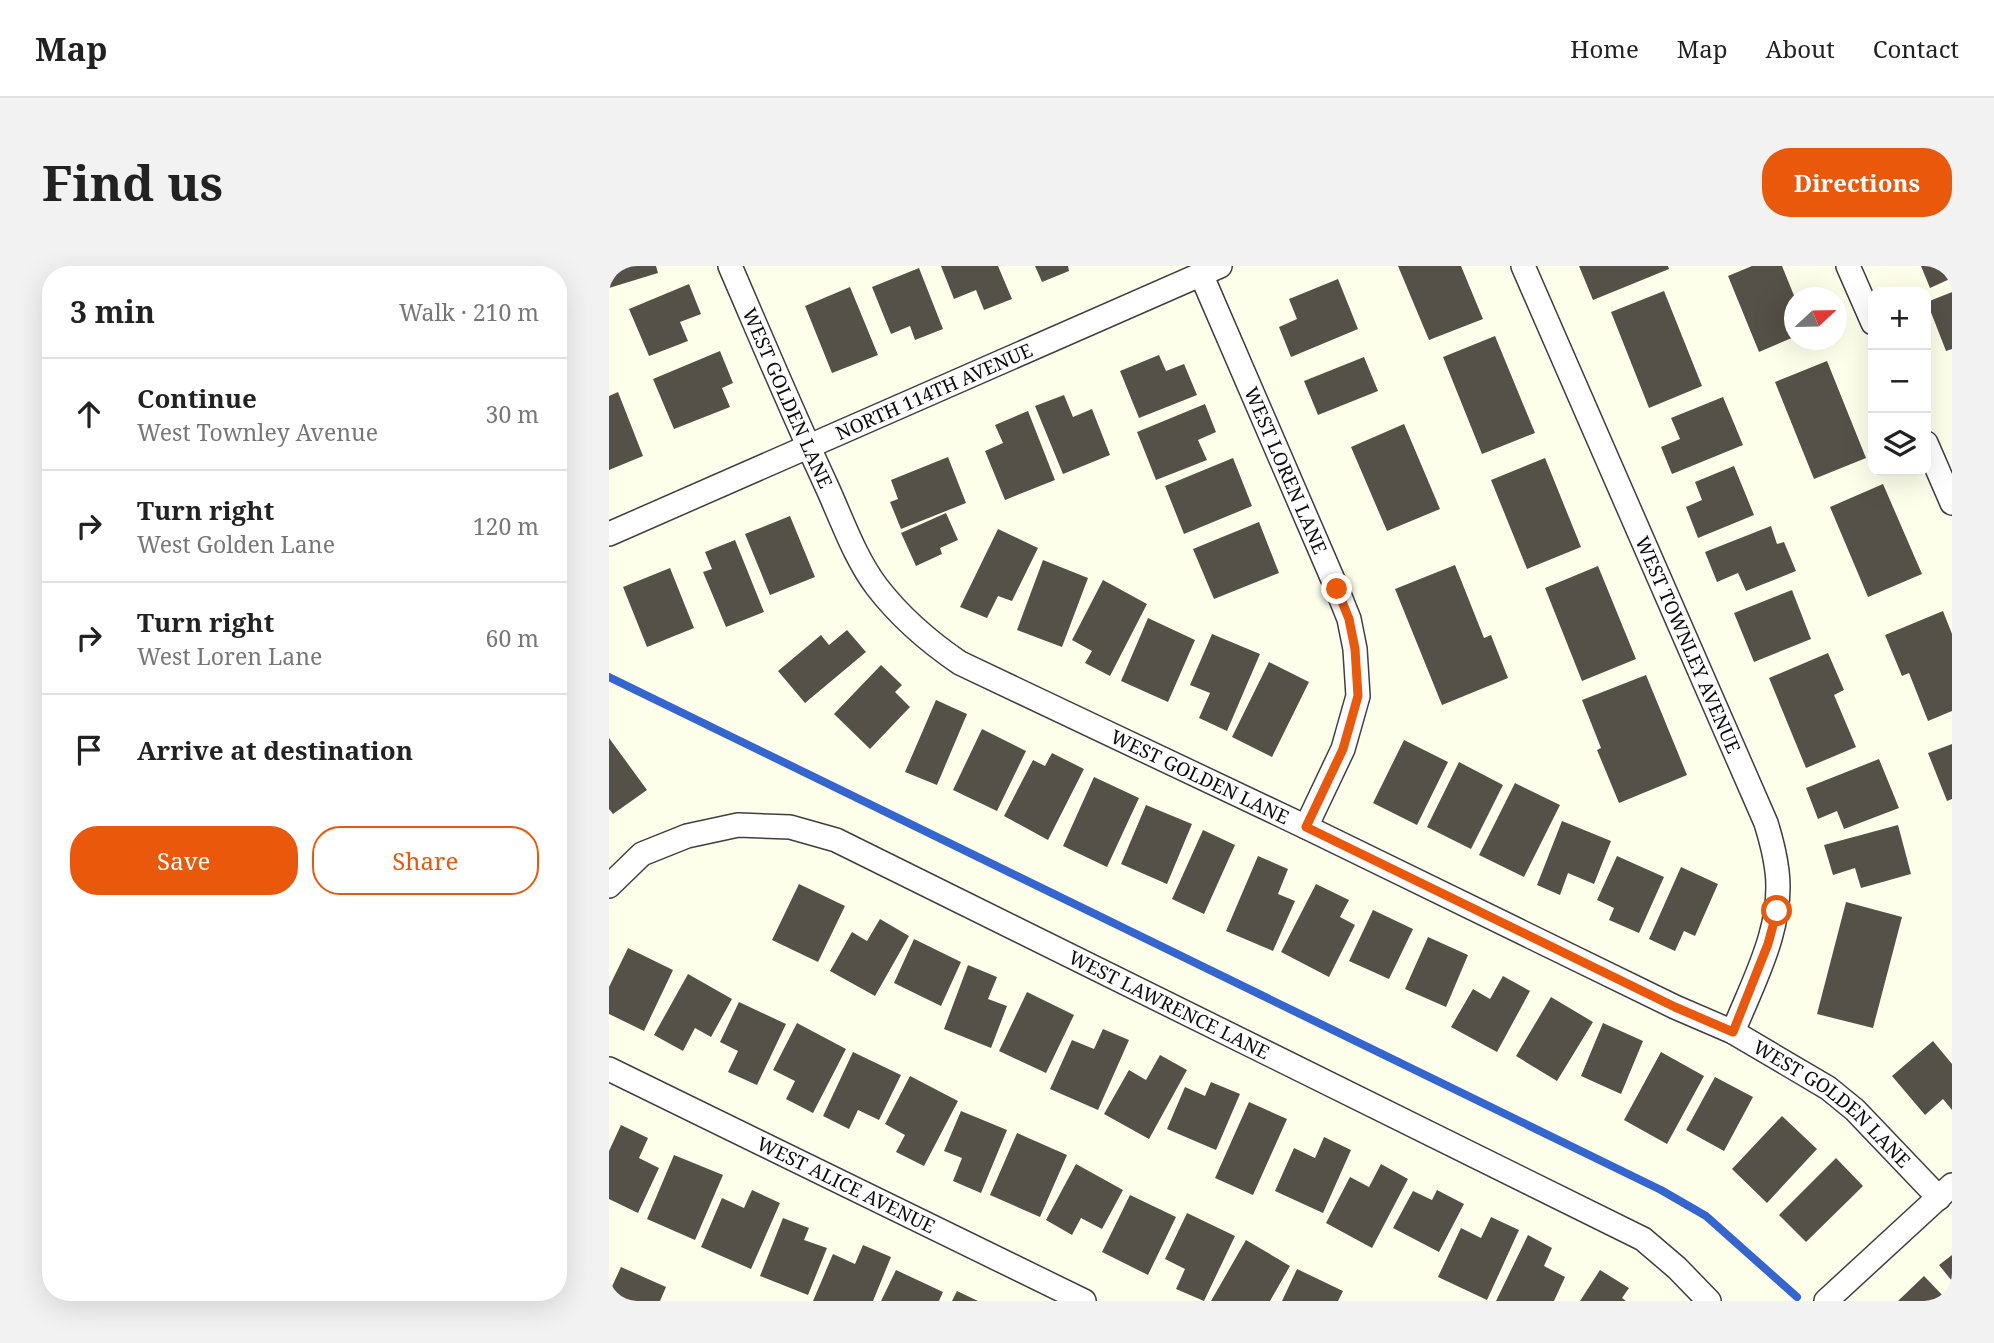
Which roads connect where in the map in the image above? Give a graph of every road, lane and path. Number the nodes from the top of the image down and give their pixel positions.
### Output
1 (730, 266) edge
2 (1523, 266) edge
3 (1849, 266) edge
4 (1210, 270) edge
5 (1868, 311) edge
6 (808, 446) junction
7 (1931, 455) edge
8 (1952, 503) edge
9 (609, 534) edge
10 (1306, 827) junction
11 (609, 886) edge
12 (1733, 1032) junction
13 (609, 1069) edge
14 (1945, 1192) edge
15 (1828, 1300) edge
16 (1084, 1301) edge
17 (1709, 1301) edge

1 - 6 street, WEST GOLDEN LANE
2 - 12 street, WEST TOWNLEY AVENUE
3 - 5 street
4 - 6 street, NORTH 114TH AVENUE
4 - 10 street, WEST LOREN LANE
6 - 9 street, NORTH 114TH AVENUE
6 - 10 street, WEST GOLDEN LANE
7 - 8 street
10 - 12 street, WEST GOLDEN LANE
11 - 17 street, WEST LAWRENCE LANE
12 - 14 street, WEST GOLDEN LANE
13 - 16 street, WEST ALICE AVENUE
14 - 15 street

